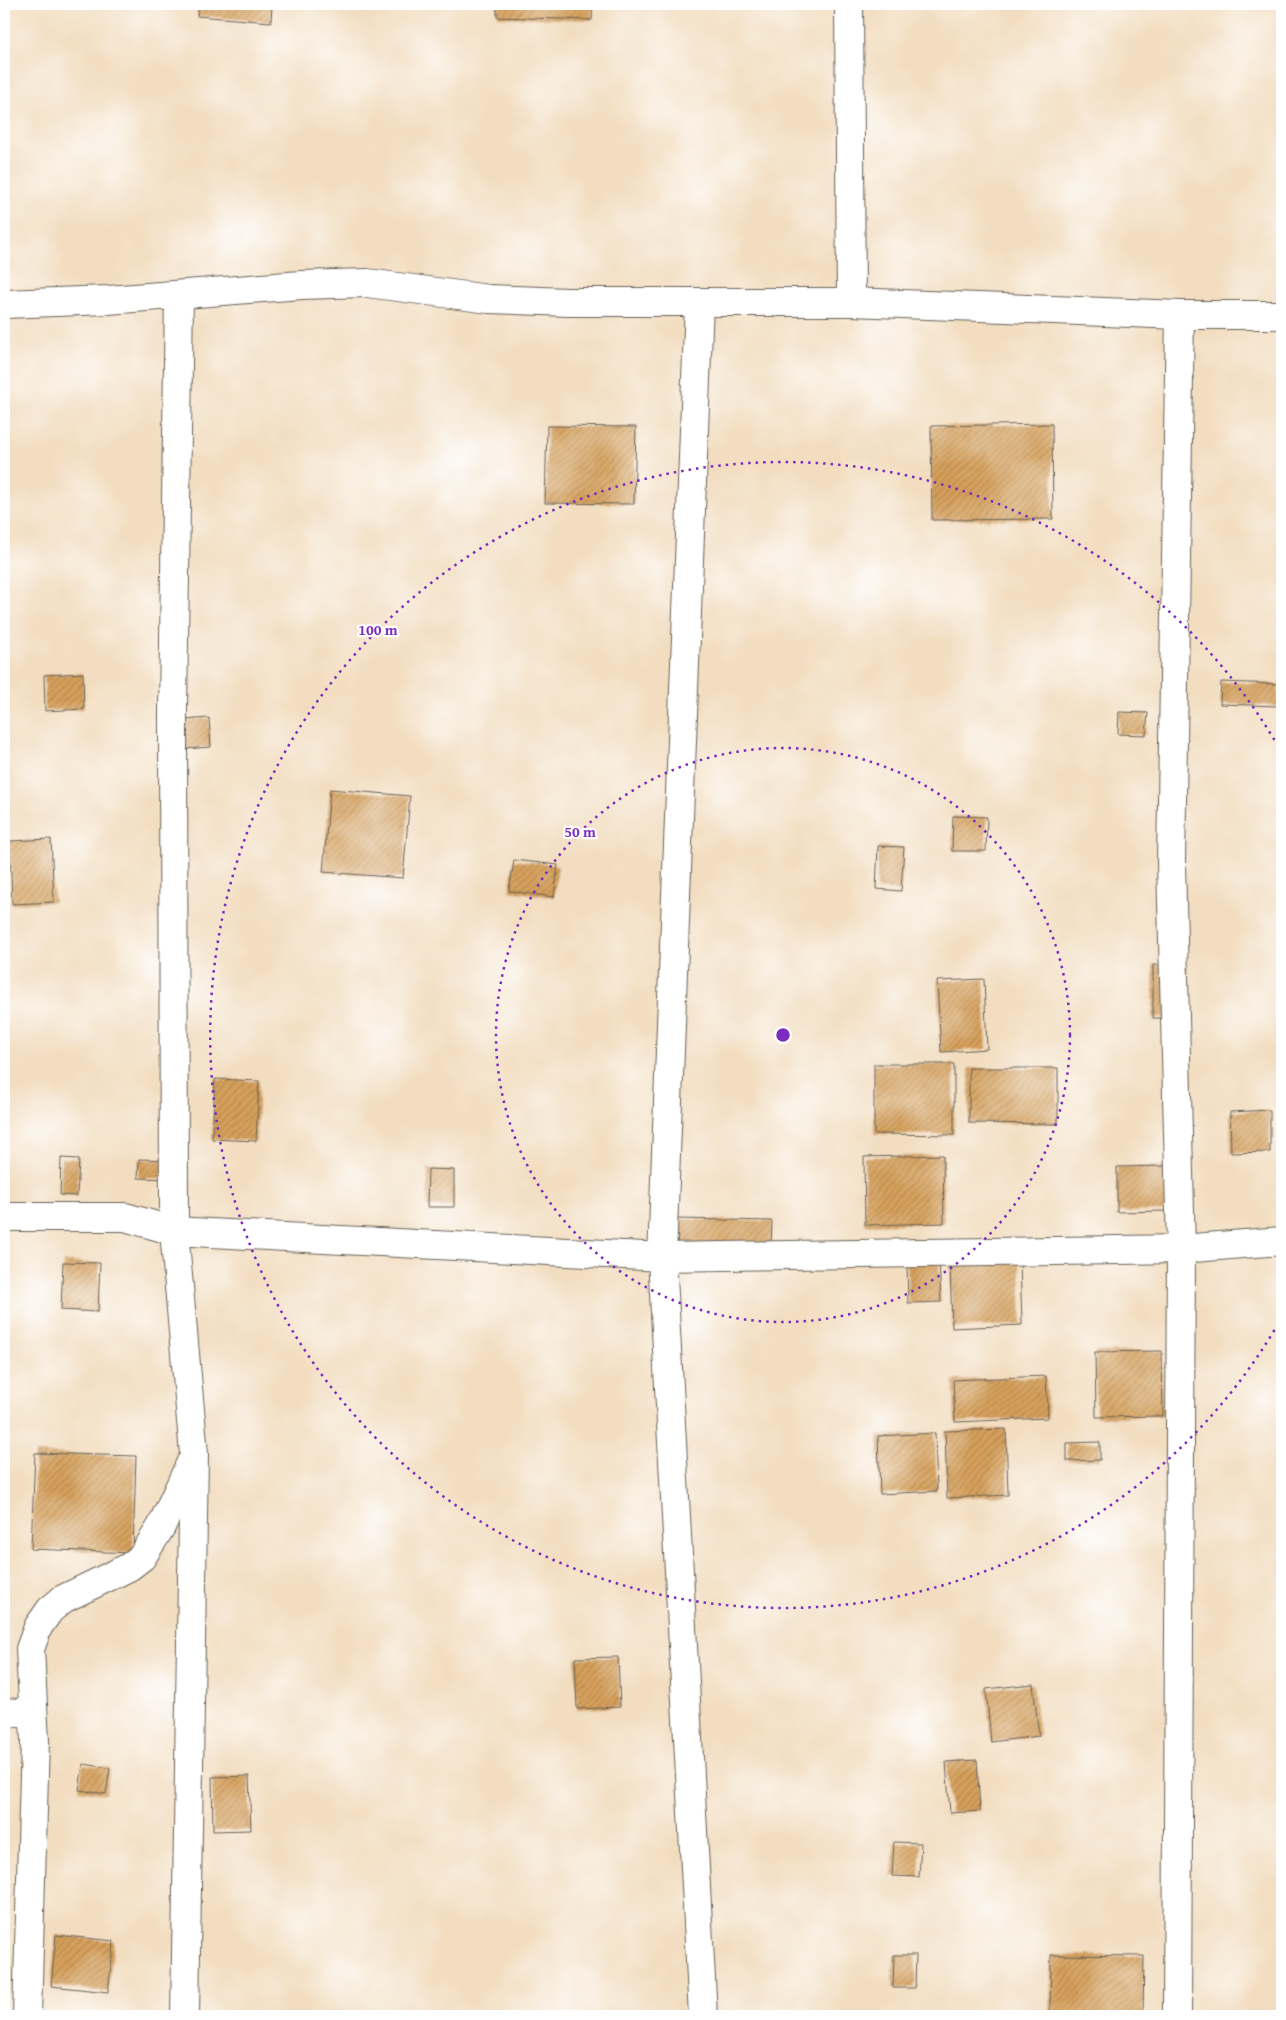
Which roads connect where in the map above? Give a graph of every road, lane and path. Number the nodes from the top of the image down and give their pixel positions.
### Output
1 (849, 4) edge
2 (178, 296) junction
3 (699, 302) junction
4 (852, 302) junction
5 (4, 304) edge
6 (1180, 315) junction
7 (1282, 315) edge
8 (4, 1217) edge
9 (174, 1231) junction
10 (1282, 1241) edge
11 (1181, 1249) junction
12 (662, 1257) junction
13 (194, 1454) junction
14 (4, 1712) edge
15 (34, 1714) junction
16 (27, 2016) edge
17 (185, 2016) edge
18 (703, 2016) edge
19 (1177, 2016) edge

1 - 4 street
2 - 3 street
2 - 5 street
2 - 9 street
3 - 4 street
3 - 12 street
4 - 6 street
6 - 7 street
6 - 11 street
8 - 9 street
9 - 12 street
9 - 13 street
10 - 11 street
11 - 12 street
11 - 19 street
12 - 18 street
13 - 15 street
13 - 17 street
14 - 15 street
15 - 16 street

